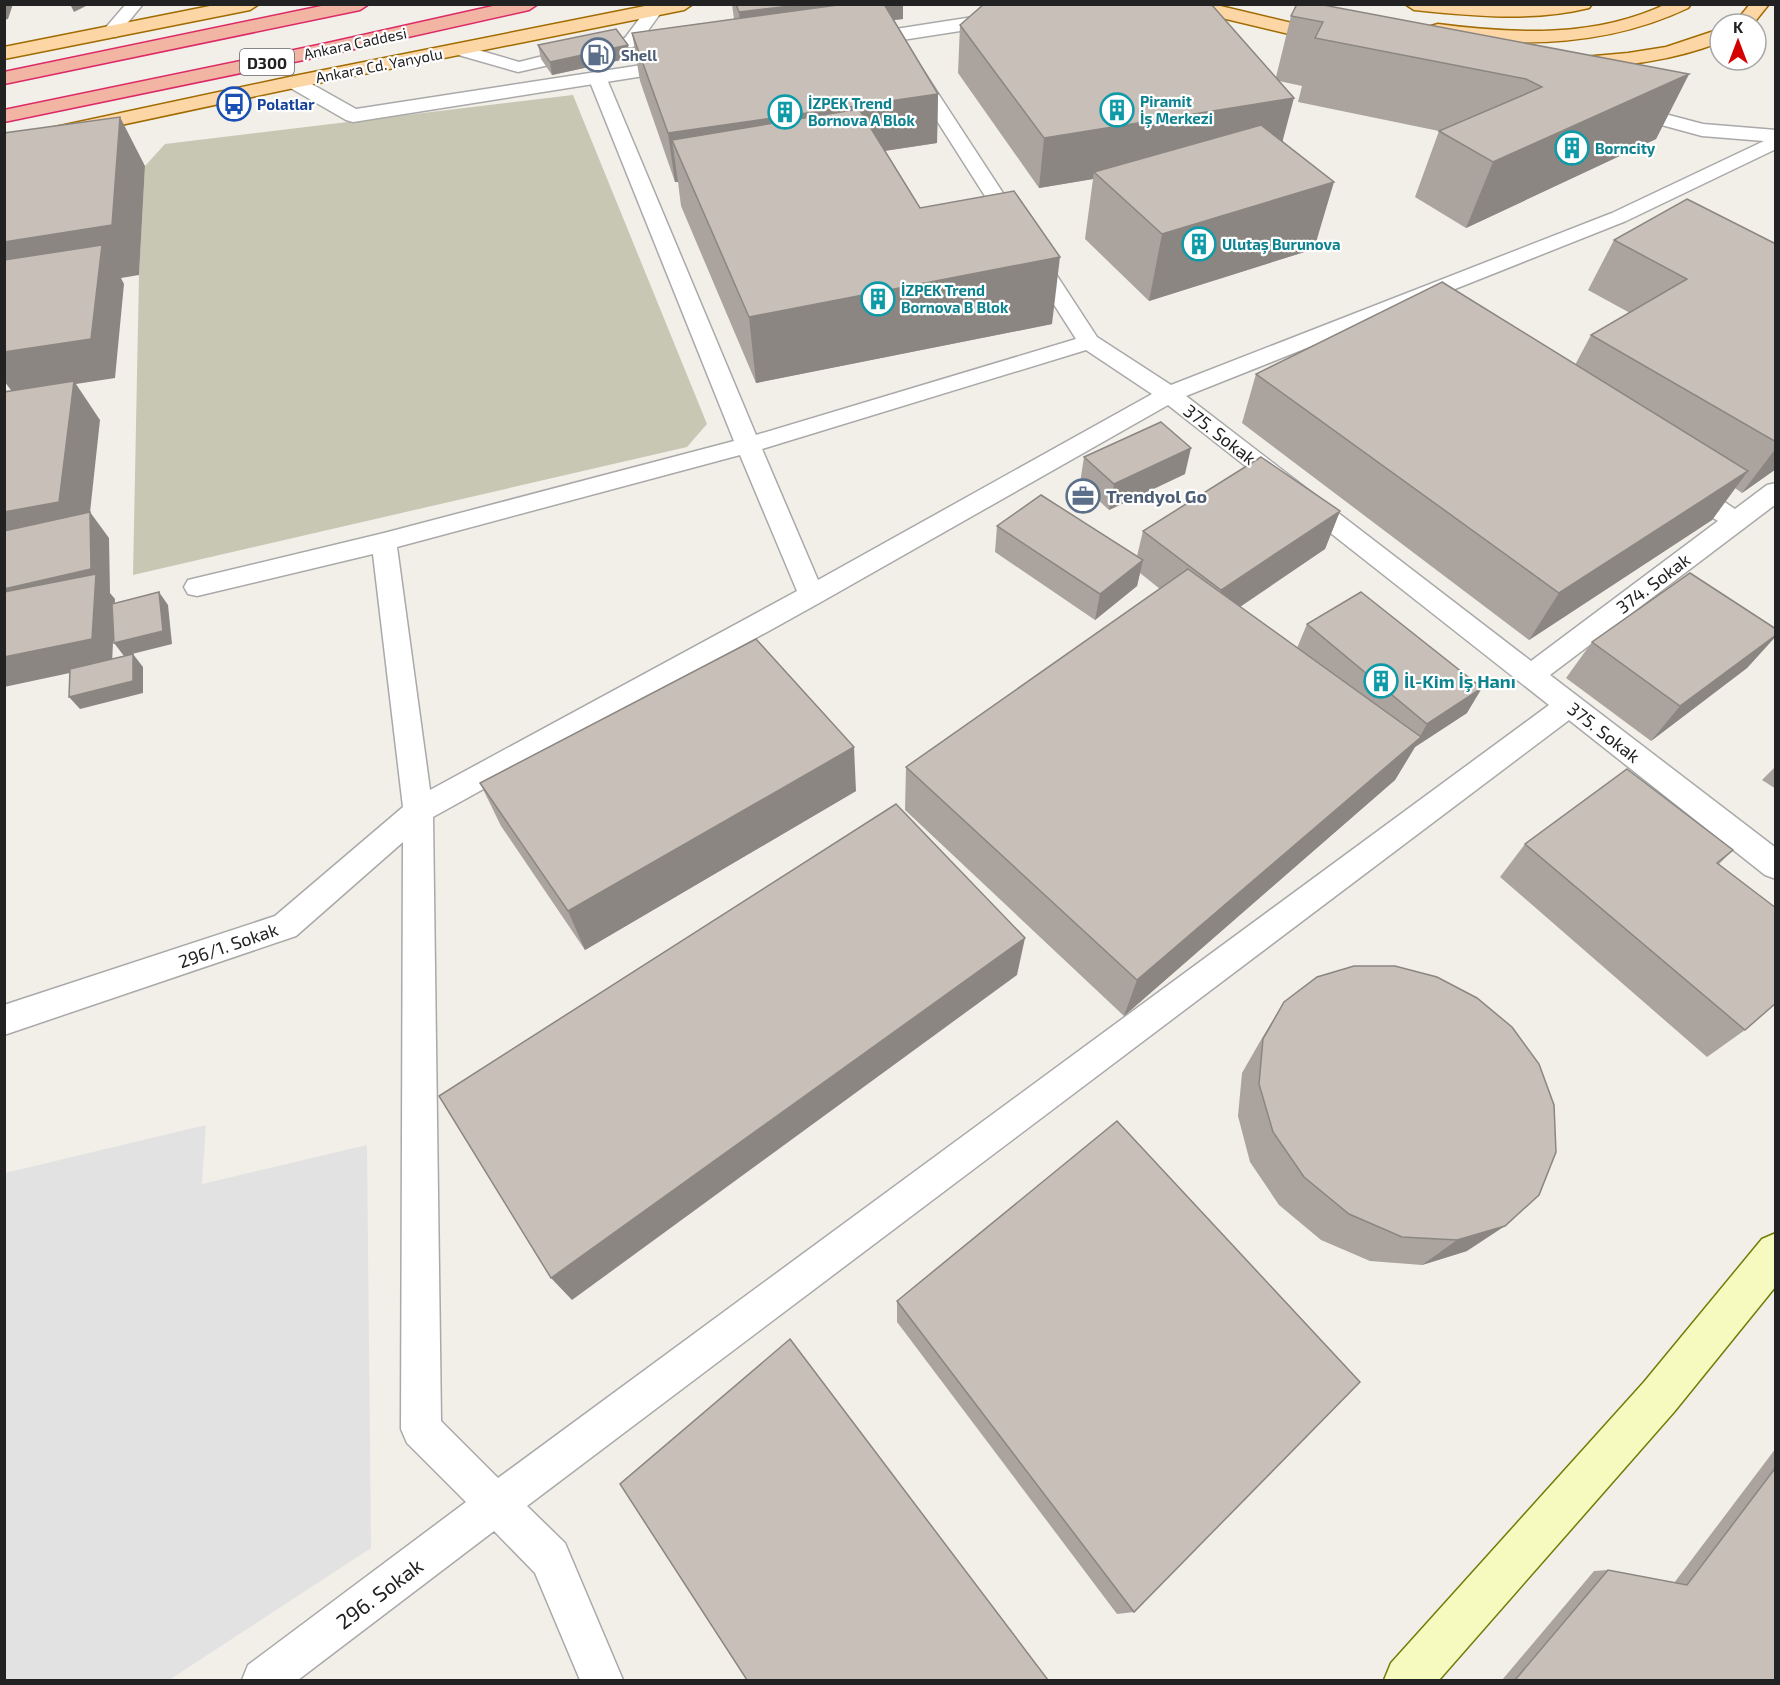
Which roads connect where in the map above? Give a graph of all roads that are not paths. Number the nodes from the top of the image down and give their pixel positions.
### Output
1 (135, 4) edge
2 (250, 4) edge
3 (360, 4) edge
4 (529, 4) edge
5 (684, 4) edge
6 (1096, 4) edge
7 (1186, 4) edge
8 (1414, 4) edge
9 (1583, 4) edge
10 (1682, 4) edge
11 (654, 11) junction
12 (1420, 27) edge
13 (110, 33) junction
14 (892, 36) junction
15 (1708, 39) edge
16 (837, 43) edge
17 (1354, 43) edge
18 (620, 44) edge
19 (461, 50) junction
20 (4, 53) edge
21 (543, 61) edge
22 (702, 61) edge
23 (1558, 65) edge
24 (597, 77) junction
25 (4, 78) edge
26 (294, 82) junction
27 (1613, 106) edge
28 (4, 116) edge
29 (1776, 136) edge
30 (28, 139) junction
31 (1776, 142) edge
32 (4, 144) edge
33 (24, 160) edge
34 (1396, 305) junction
35 (1416, 318) edge
36 (1089, 342) junction
37 (1169, 394) junction
38 (748, 445) junction
39 (1666, 477) edge
40 (1776, 491) edge
41 (1736, 521) junction
42 (384, 542) junction
43 (197, 587) dead end
44 (812, 595) junction
45 (1532, 676) junction
46 (1569, 705) junction
47 (418, 811) junction
48 (1776, 866) edge
49 (4, 1020) edge
50 (1776, 1253) edge
51 (495, 1504) junction
52 (263, 1680) edge
53 (602, 1680) edge
54 (1408, 1680) edge

1 - 13 lane
2 - 13 main road
3 - 25 highway, D300
4 - 28 highway, Ankara Caddesi / D300
5 - 11 main road, Ankara Cd. Yanyolu
6 - 14 street
7 - 17 main road
8 - 9 main road
10 - 12 main road
11 - 18 lane
11 - 19 main road, Ankara Cd. Yanyolu
13 - 20 main road
14 - 16 street
14 - 36 lane, 375. Sokak
15 - 23 main road
19 - 21 lane
19 - 26 main road, Ankara Cd. Yanyolu
22 - 24 street
24 - 26 street
24 - 38 lane
26 - 30 main road, Ankara Cd. Yanyolu
27 - 29 lane
30 - 32 main road, Ankara Cd. Yanyolu
30 - 33 lane
31 - 34 lane, 296/1. Sokak
34 - 35 lane
34 - 37 lane, 296/1. Sokak
36 - 37 lane, 375. Sokak
36 - 38 lane
37 - 44 lane, 296/1. Sokak
37 - 45 lane, 375. Sokak
38 - 42 lane
38 - 44 lane
39 - 41 lane
40 - 41 lane, 374. Sokak
41 - 45 lane, 374. Sokak
42 - 43 lane
42 - 47 lane
44 - 47 lane, 296/1. Sokak
45 - 46 lane, 375. Sokak
46 - 48 lane, 375. Sokak
46 - 51 lane, 296. Sokak
47 - 49 lane, 296/1. Sokak
47 - 51 lane
50 - 54 main road
51 - 52 lane, 296. Sokak
51 - 53 lane

